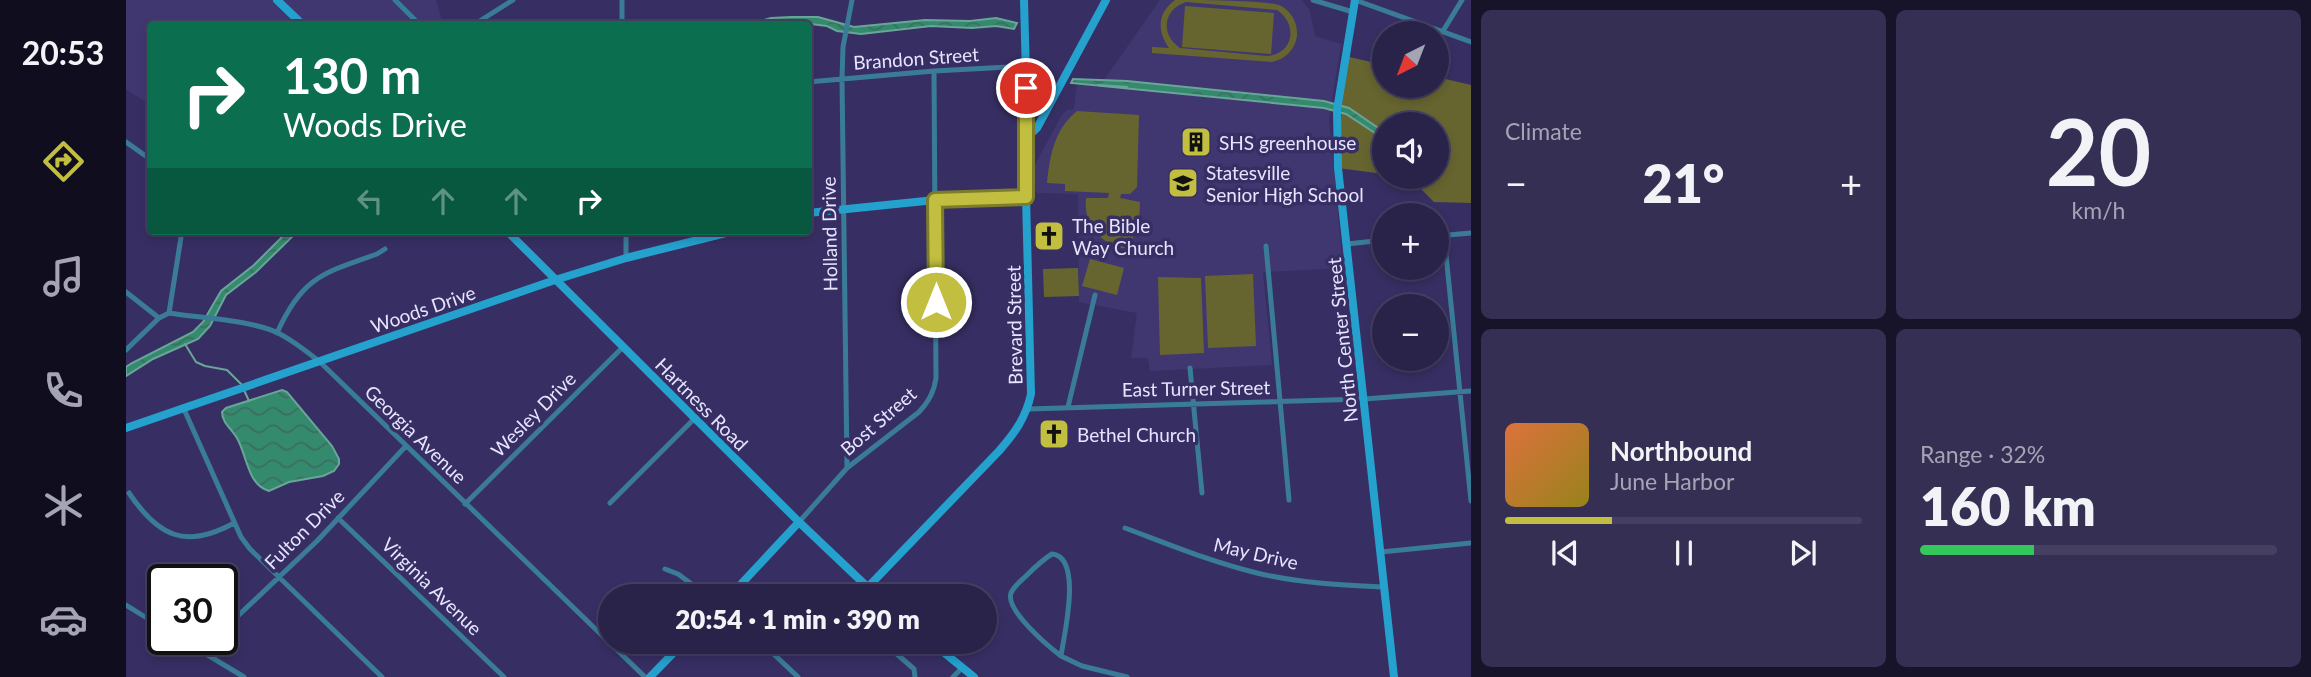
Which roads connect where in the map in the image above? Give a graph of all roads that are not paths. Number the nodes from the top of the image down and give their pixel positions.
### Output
1 (278, 0) edge
2 (395, 0) edge
3 (513, 0) edge
4 (622, 0) edge
5 (852, 0) edge
6 (1024, 0) edge
7 (1106, 0) edge
8 (1313, 0) edge
9 (1355, 0) edge
10 (1462, 0) edge
11 (1353, 12) junction
12 (299, 21) edge
13 (416, 21) edge
14 (480, 21) edge
15 (622, 21) edge
16 (1415, 21) edge
17 (1449, 21) edge
18 (1449, 33) edge
19 (1471, 42) edge
20 (1026, 66) junction
21 (934, 71) junction
22 (842, 79) junction
23 (812, 82) edge
24 (1027, 138) junction
25 (126, 142) edge
26 (147, 157) edge
27 (1026, 197) junction
28 (935, 200) junction
29 (845, 208) junction
30 (812, 212) edge
31 (1471, 233) edge
32 (1449, 234) edge
33 (181, 235) edge
34 (511, 235) edge
35 (626, 235) edge
36 (718, 235) edge
37 (1372, 241) edge
38 (1347, 244) junction
39 (1266, 246) dead end
40 (385, 248) dead end
41 (626, 258) junction
42 (555, 280) junction
43 (1445, 280) edge
44 (126, 292) edge
45 (1095, 295) dead end
46 (169, 313) junction
47 (159, 318) junction
48 (277, 332) junction
49 (623, 347) junction
50 (126, 350) edge
51 (320, 362) junction
52 (1190, 368) dead end
53 (1471, 391) edge
54 (1459, 392) junction
55 (1364, 399) junction
56 (1279, 402) junction
57 (1192, 405) junction
58 (183, 407) junction
59 (1068, 407) junction
60 (1028, 409) junction
61 (695, 418) junction
62 (126, 428) edge
63 (406, 446) junction
64 (847, 468) junction
65 (129, 493) dead end
66 (1202, 493) dead end
67 (1289, 500) dead end
68 (1471, 501) edge
69 (610, 503) dead end
70 (465, 504) junction
71 (338, 518) junction
72 (799, 522) junction
73 (234, 523) junction
74 (1125, 528) dead end
75 (1471, 543) edge
76 (1381, 552) junction
77 (665, 569) dead end
78 (280, 576) junction
79 (691, 584) edge
80 (741, 584) edge
81 (865, 584) edge
82 (871, 584) edge
83 (1384, 587) junction
84 (126, 605) edge
85 (238, 616) edge
86 (147, 618) edge
87 (671, 654) edge
88 (774, 654) edge
89 (897, 654) edge
90 (945, 654) edge
91 (208, 655) edge
92 (1061, 656) junction
93 (962, 668) junction
94 (1103, 674) edge
95 (244, 677) edge
96 (382, 677) edge
97 (504, 677) edge
98 (647, 677) edge
99 (798, 677) edge
100 (915, 677) edge
101 (953, 677) edge
102 (974, 677) edge
103 (1127, 677) edge
104 (1394, 677) edge

1 - 12 street
2 - 13 street
3 - 14 street
4 - 15 street
5 - 22 street, Holland Drive
6 - 20 street, Brevard Street
7 - 24 street
8 - 11 street
9 - 11 street, North Center Street
9 - 16 street
10 - 17 street
11 - 38 street, North Center Street
18 - 19 street
20 - 21 street, Brandon Street
20 - 24 street, Brevard Street
21 - 22 street, Brandon Street
21 - 28 street, Bost Street
22 - 23 street, Brandon Street
22 - 29 street, Holland Drive
24 - 27 street, Brevard Street
25 - 26 street
27 - 28 street
27 - 60 street, Brevard Street
28 - 29 street
28 - 64 street, Bost Street
29 - 30 street
29 - 64 street, Holland Drive
31 - 32 street
33 - 46 street
34 - 42 street, Hartness Road
35 - 41 street
36 - 41 street, Woods Drive
37 - 38 street
38 - 55 street, North Center Street
39 - 56 street
40 - 48 street
41 - 42 street, Woods Drive
42 - 49 street, Hartness Road
42 - 51 street, Woods Drive
43 - 54 street
44 - 47 street
45 - 59 street
46 - 47 street
46 - 48 street, Georgia Avenue
47 - 50 street
48 - 51 street, Georgia Avenue
49 - 61 street, Hartness Road
49 - 70 street, Wesley Drive
51 - 58 street, Woods Drive
51 - 63 street, Georgia Avenue
52 - 57 street
53 - 54 street, East Turner Street
54 - 55 street, East Turner Street
54 - 68 street
55 - 56 street, East Turner Street
55 - 76 street, North Center Street
56 - 57 street, East Turner Street
56 - 67 street
57 - 59 street, East Turner Street
57 - 66 street
58 - 62 street, Woods Drive
58 - 73 street
59 - 60 street, East Turner Street
60 - 82 street, Brevard Street
61 - 69 street
61 - 72 street, Hartness Road
63 - 70 street, Georgia Avenue
63 - 71 street, Fulton Drive
64 - 72 street, Bost Street
65 - 73 street
70 - 98 street, Georgia Avenue
71 - 78 street, Fulton Drive
71 - 97 street, Virginia Avenue
72 - 80 street
72 - 81 street, Hartness Road
73 - 78 street
74 - 83 street, May Drive
75 - 76 street
76 - 83 street, North Center Street
77 - 79 street
78 - 85 street, Fulton Drive
78 - 96 street
83 - 104 street, North Center Street
84 - 86 street
87 - 98 street
88 - 99 street
89 - 100 street
90 - 93 street
91 - 95 street
92 - 92 street
92 - 94 street
93 - 101 street
93 - 102 street
94 - 103 street

